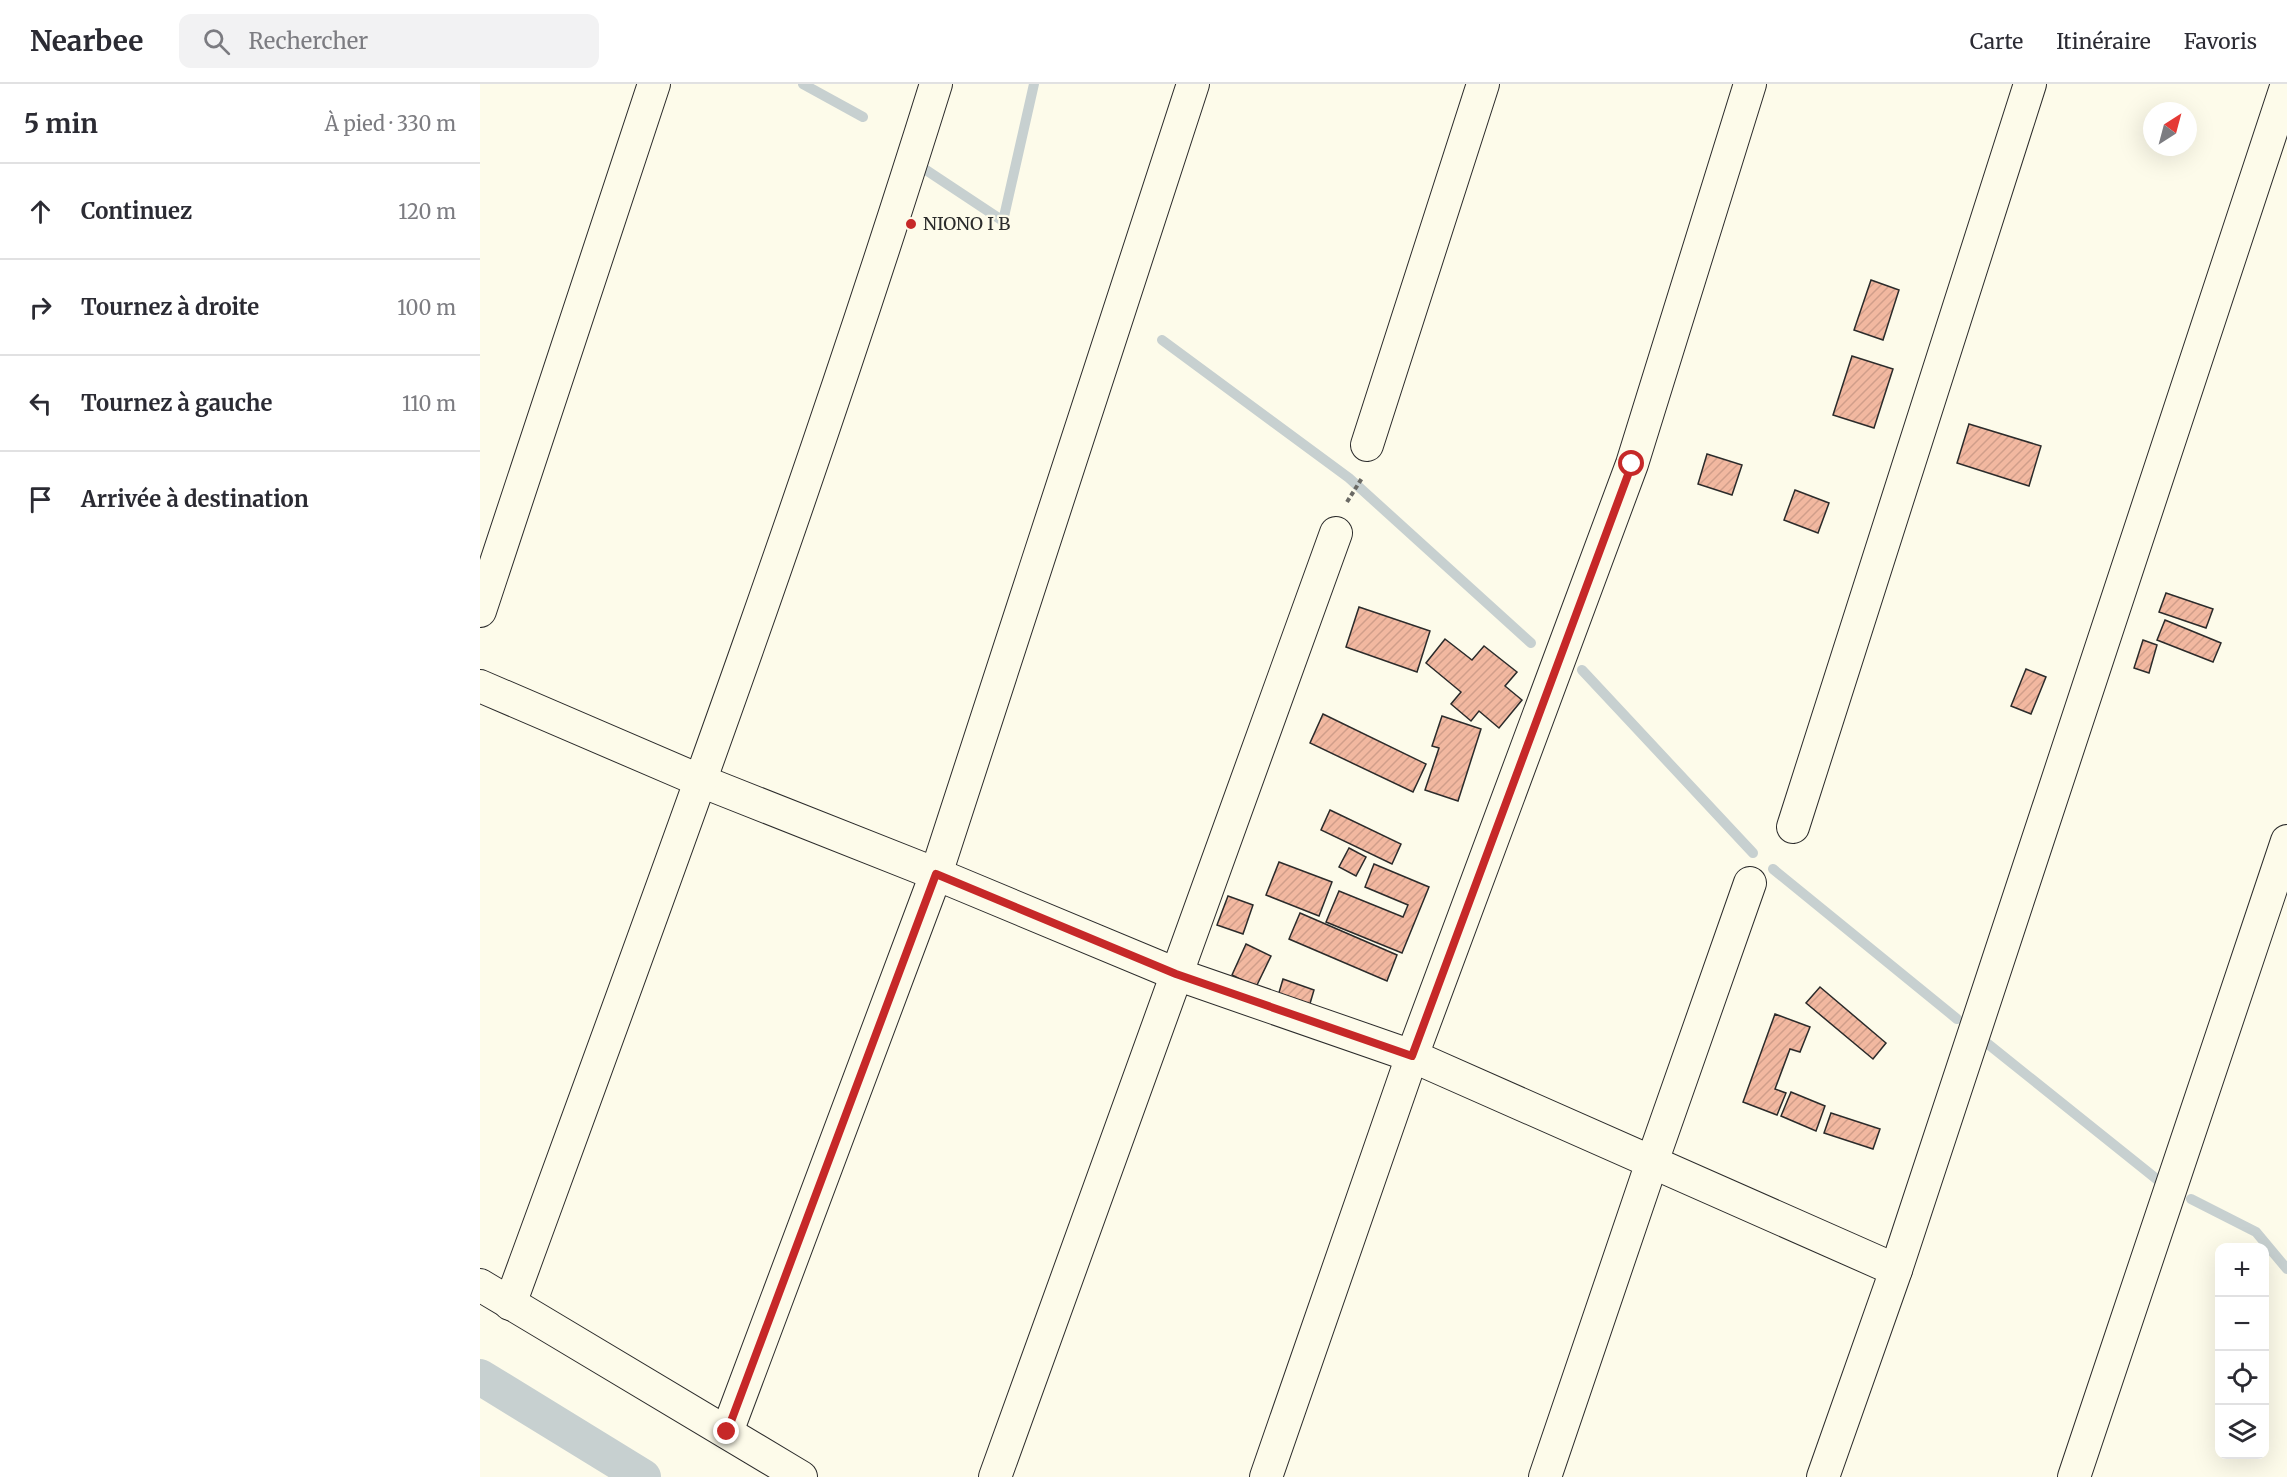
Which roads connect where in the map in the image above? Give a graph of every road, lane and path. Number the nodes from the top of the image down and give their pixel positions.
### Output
1 (654, 84) edge
2 (936, 84) edge
3 (1193, 84) edge
4 (1483, 84) edge
5 (1750, 84) edge
6 (2030, 84) edge
7 (2287, 84) edge
8 (1367, 445) dead end
9 (1363, 476) dead end
10 (1349, 497) dead end
11 (1336, 533) dead end
12 (480, 611) edge
13 (480, 686) edge
14 (701, 781) junction
15 (1792, 827) dead end
16 (2287, 841) edge
17 (936, 874) junction
18 (1750, 883) dead end
19 (1176, 974) junction
20 (1412, 1056) junction
21 (1652, 1162) junction
22 (1896, 1270) junction
23 (480, 1285) edge
24 (510, 1304) junction
25 (727, 1432) junction
26 (801, 1477) edge
27 (995, 1477) edge
28 (1266, 1477) edge
29 (1545, 1477) edge
30 (1823, 1477) edge
31 (2074, 1477) edge

1 - 12 street
2 - 14 street
3 - 17 street
4 - 8 street
5 - 20 street
6 - 15 street
7 - 22 street
9 - 10 path
11 - 19 street
13 - 14 street
14 - 17 street
14 - 24 street
16 - 31 street
17 - 19 street
17 - 25 street
18 - 21 street
19 - 20 street
19 - 27 street
20 - 21 street
20 - 28 street
21 - 22 street
21 - 29 street
22 - 30 street
23 - 24 street
24 - 25 street
25 - 26 street

